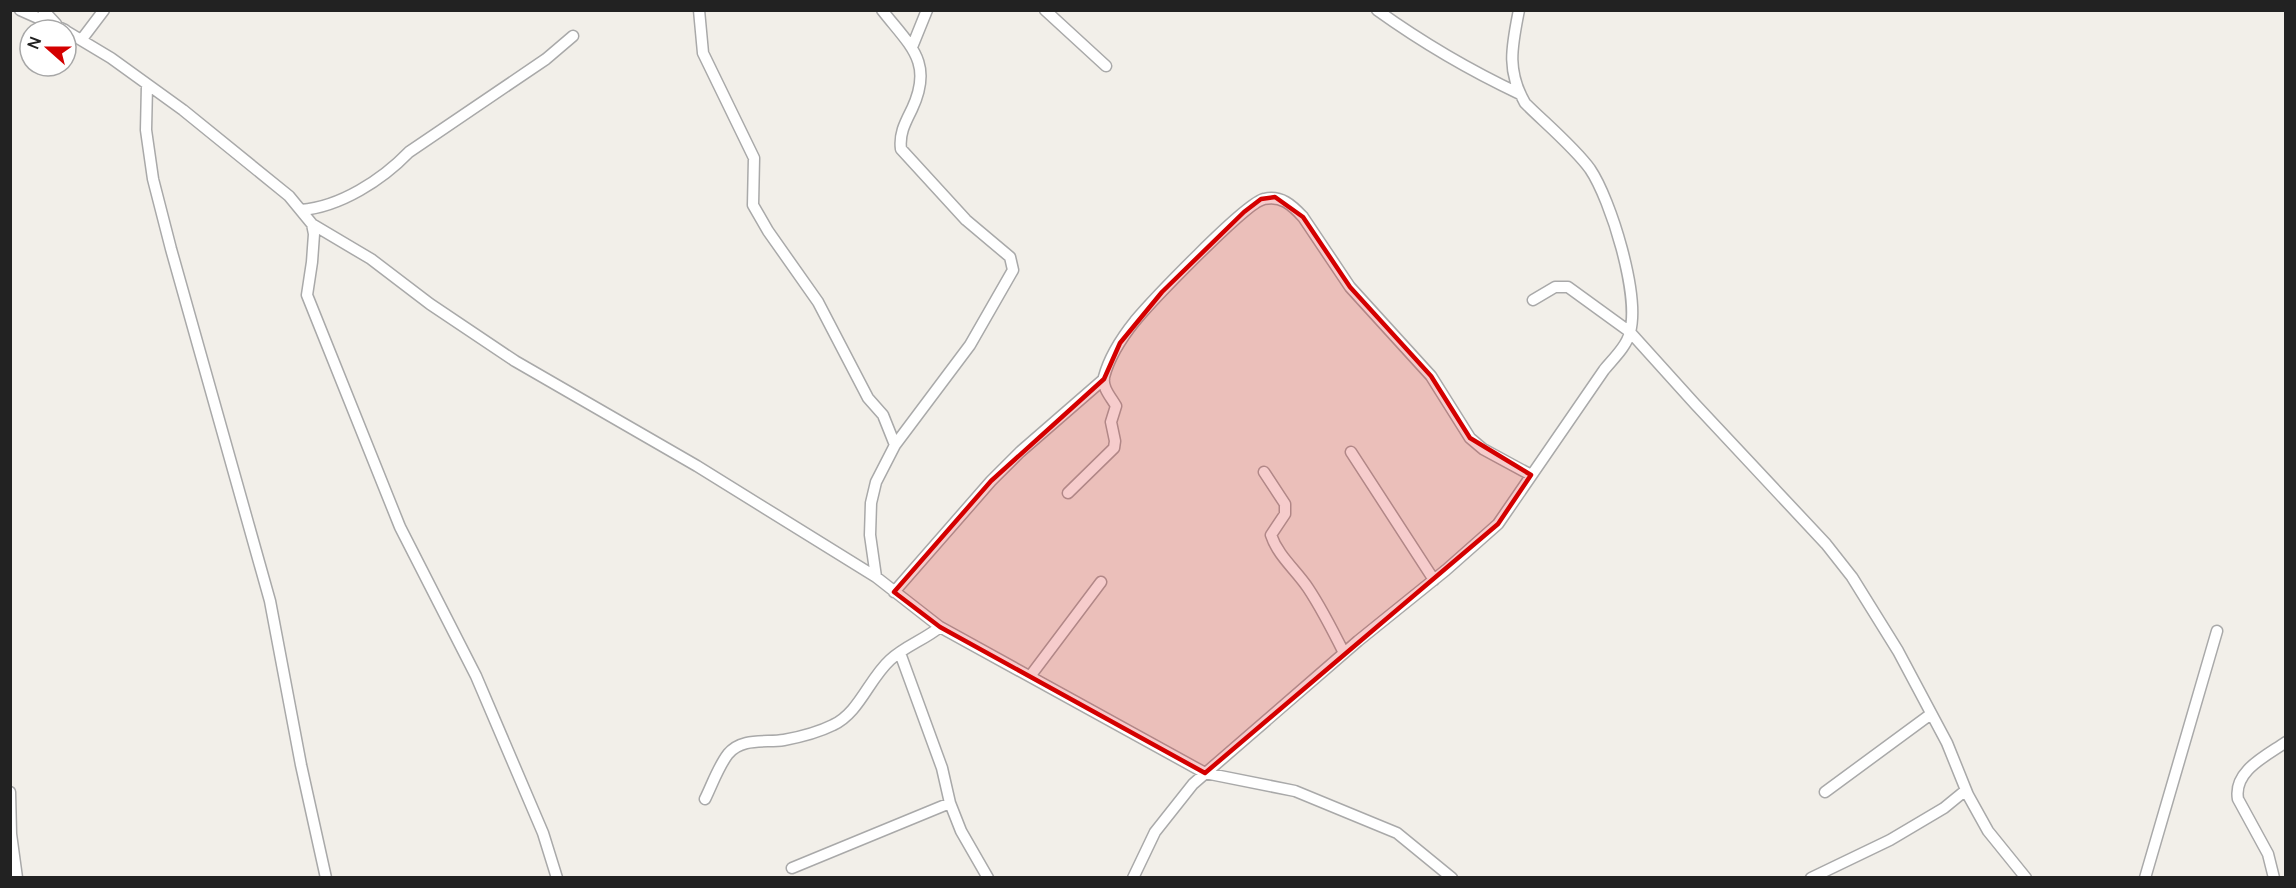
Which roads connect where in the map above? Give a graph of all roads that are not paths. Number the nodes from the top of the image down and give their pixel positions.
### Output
1 (20, 10) edge
2 (104, 10) edge
3 (699, 10) edge
4 (882, 10) edge
5 (927, 10) edge
6 (1044, 10) edge
7 (1377, 10) edge
8 (1519, 10) edge
9 (38, 18) edge
10 (573, 36) dead end
11 (78, 37) edge
12 (82, 39) junction
13 (912, 47) junction
14 (1106, 66) dead end
15 (147, 85) junction
16 (1520, 94) junction
17 (301, 210) junction
18 (312, 224) junction
19 (1533, 300) dead end
20 (1630, 332) junction
21 (1104, 378) junction
22 (895, 445) junction
23 (1351, 452) dead end
24 (1264, 472) dead end
25 (1531, 475) junction
26 (1068, 494) dead end
27 (876, 577) junction
28 (1434, 580) junction
29 (1101, 582) dead end
30 (894, 592) junction
31 (940, 627) junction
32 (2217, 631) dead end
33 (900, 653) junction
34 (1344, 653) junction
35 (1031, 675) junction
36 (1931, 714) junction
37 (2286, 742) edge
38 (1204, 773) junction
39 (1966, 790) junction
40 (10, 792) edge
41 (1825, 792) dead end
42 (705, 799) dead end
43 (950, 803) junction
44 (792, 868) dead end
45 (17, 878) edge
46 (326, 878) edge
47 (557, 878) edge
48 (988, 878) edge
49 (1133, 878) edge
50 (1452, 878) edge
51 (1811, 878) edge
52 (2026, 878) edge
53 (2145, 878) edge
54 (2274, 878) edge

1 - 9 street
2 - 12 street
3 - 22 street
4 - 13 street
5 - 13 street
6 - 14 street
7 - 16 street
8 - 16 street
10 - 17 street
11 - 12 street
12 - 15 street
13 - 22 street
15 - 17 street
15 - 46 street
16 - 20 street
17 - 18 street
18 - 27 street
18 - 47 street
19 - 20 street
20 - 25 street
20 - 36 street
21 - 25 street
21 - 26 street
21 - 30 street
22 - 27 street
23 - 28 street
24 - 34 street
25 - 28 street
27 - 30 street
28 - 34 street
29 - 35 street
30 - 31 street
31 - 33 street
31 - 35 street
32 - 53 street
33 - 42 street
33 - 43 street
34 - 38 street
35 - 38 street
36 - 39 street
36 - 41 street
37 - 54 street
38 - 49 street
38 - 50 street
39 - 51 street
39 - 52 street
40 - 45 street
43 - 44 street
43 - 48 street

